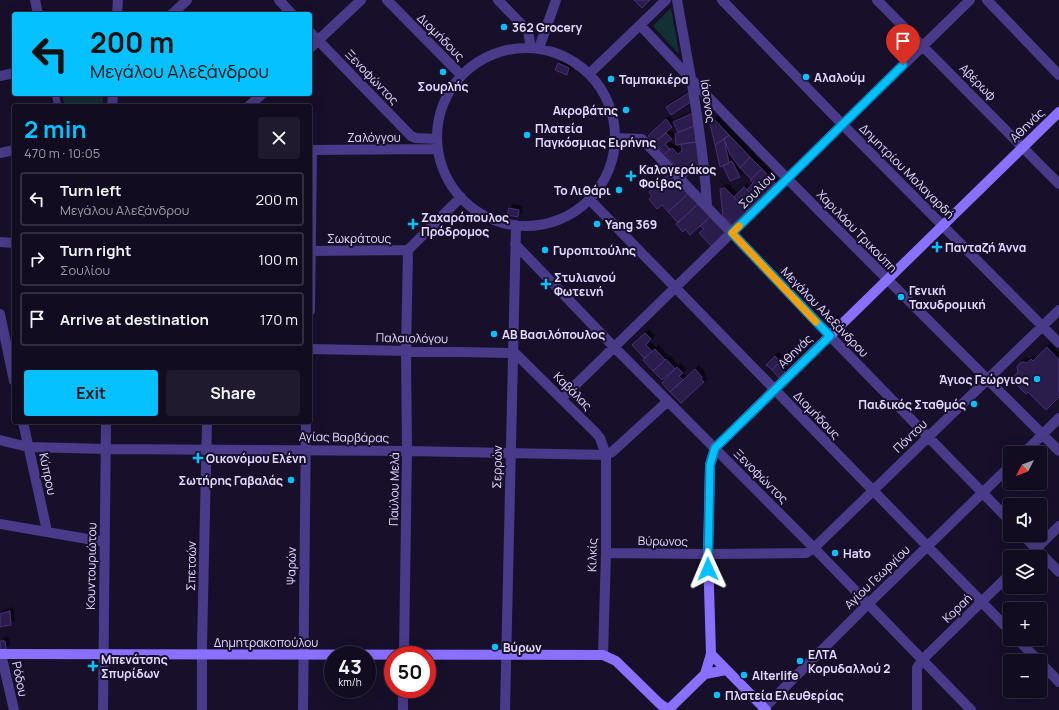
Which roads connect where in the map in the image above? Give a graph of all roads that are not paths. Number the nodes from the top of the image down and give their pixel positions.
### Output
1 (35, 0) edge
2 (118, 0) edge
3 (187, 0) edge
4 (279, 0) edge
5 (361, 0) edge
6 (387, 0) edge
7 (498, 0) edge
8 (556, 0) edge
9 (666, 0) edge
10 (677, 0) edge
11 (722, 0) edge
12 (877, 0) edge
13 (970, 0) edge
14 (987, 0) edge
15 (38, 12) edge
16 (117, 12) edge
17 (174, 12) edge
18 (290, 12) edge
19 (640, 25) junction
20 (312, 34) edge
21 (318, 40) junction
22 (312, 46) edge
23 (923, 46) junction
24 (535, 48) junction
25 (12, 73) edge
26 (589, 74) junction
27 (461, 75) junction
28 (1059, 75) edge
29 (0, 76) edge
30 (692, 81) junction
31 (260, 96) edge
32 (251, 104) edge
33 (1059, 112) edge
34 (842, 124) junction
35 (416, 138) junction
36 (615, 138) junction
37 (437, 144) junction
38 (1023, 147) junction
39 (416, 149) junction
40 (12, 150) edge
41 (312, 150) edge
42 (0, 153) edge
43 (787, 178) junction
44 (1059, 184) edge
45 (461, 197) junction
46 (589, 199) junction
47 (707, 206) junction
48 (516, 225) junction
49 (943, 226) junction
50 (732, 233) junction
51 (0, 242) edge
52 (12, 243) edge
53 (515, 244) junction
54 (408, 250) junction
55 (312, 251) edge
56 (887, 280) junction
57 (675, 287) junction
58 (1059, 310) edge
59 (0, 314) edge
60 (1042, 326) junction
61 (830, 336) junction
62 (1059, 343) edge
63 (7, 345) edge
64 (614, 347) junction
65 (312, 349) edge
66 (406, 351) junction
67 (513, 353) junction
68 (12, 371) edge
69 (987, 380) junction
70 (775, 390) junction
71 (562, 398) junction
72 (668, 401) junction
73 (1059, 418) edge
74 (23, 424) edge
75 (106, 424) edge
76 (207, 424) edge
77 (306, 424) edge
78 (1043, 435) junction
79 (928, 437) junction
80 (0, 440) edge
81 (1031, 446) edge
82 (28, 447) junction
83 (715, 448) junction
84 (106, 449) junction
85 (206, 449) junction
86 (306, 450) junction
87 (407, 451) junction
88 (1059, 451) edge
89 (510, 453) junction
90 (606, 455) junction
91 (1003, 473) edge
92 (873, 491) junction
93 (982, 493) junction
94 (1003, 515) edge
95 (0, 524) edge
96 (1059, 526) edge
97 (47, 531) junction
98 (104, 542) junction
99 (1030, 542) edge
100 (927, 546) junction
101 (814, 548) junction
102 (1036, 549) junction
103 (606, 554) junction
104 (708, 554) junction
105 (1059, 572) edge
106 (1003, 581) edge
107 (982, 602) junction
108 (868, 604) junction
109 (1003, 624) edge
110 (404, 646) edge
111 (1024, 646) edge
112 (1, 654) edge
113 (103, 654) junction
114 (202, 654) junction
115 (711, 654) junction
116 (1032, 654) edge
117 (304, 655) junction
118 (384, 655) edge
119 (436, 655) edge
120 (506, 655) junction
121 (603, 655) junction
122 (922, 660) junction
123 (726, 670) junction
124 (1047, 670) edge
125 (706, 674) junction
126 (1059, 682) edge
127 (403, 698) edge
128 (765, 709) edge
129 (14, 710) edge
130 (103, 710) edge
131 (202, 710) edge
132 (303, 710) edge
133 (403, 710) edge
134 (505, 710) edge
135 (669, 710) edge
136 (917, 710) edge
137 (970, 710) edge

1 - 15 street
2 - 16 street
3 - 17 street
4 - 18 street
5 - 21 street
6 - 27 street, Διομήδους
7 - 24 street
8 - 24 street
9 - 19 street
10 - 30 street, Ιάσονος
11 - 34 street, Δημητρίου Μαλαγαρδή
12 - 23 street, Αβέρωφ
13 - 23 street, Σουλίου
14 - 28 street
19 - 26 street
19 - 30 street, Χαριλάου Τρικούπη
20 - 21 street, Ξενοφώντος
21 - 22 street
21 - 35 street, Ξενοφώντος
23 - 34 street, Σουλίου
23 - 38 street, Αβέρωφ
24 - 26 street
24 - 27 street
25 - 29 street
26 - 36 street
27 - 37 street
30 - 43 street, Χαριλάου Τρικούπη
30 - 47 street, Ιάσονος
31 - 32 street
33 - 38 main road, Αθηνάς
34 - 43 street, Σουλίου
34 - 49 street, Δημητρίου Μαλαγαρδή
35 - 37 street
35 - 39 street
36 - 46 street
36 - 47 street, Μεγάλου Αλεξάνδρου
37 - 39 street, Ζαλόγγου
37 - 45 street
38 - 44 street, Αβέρωφ
38 - 49 main road, Αθηνάς
39 - 41 street, Ζαλόγγου
40 - 42 street
43 - 50 street, Σουλίου
43 - 56 street, Χαριλάου Τρικούπη
45 - 48 street
45 - 54 street
46 - 48 street
46 - 57 street, Διομήδους
47 - 50 street, Μεγάλου Αλεξάνδρου
48 - 53 street, Σερρών
49 - 56 main road, Αθηνάς
49 - 60 street, Δημητρίου Μαλαγαρδή
50 - 57 street, Σουλίου
50 - 61 street, Μεγάλου Αλεξάνδρου
51 - 52 street
53 - 64 street, Ξενοφώντος
53 - 67 street, Σερρών
54 - 55 street, Σωκράτους
54 - 66 street, Παύλου Μελά
56 - 61 main road, Αθηνάς
56 - 69 street, Χαριλάου Τρικούπη
57 - 64 street, Σουλίου
57 - 70 street, Διομήδους
58 - 60 street, Πόντου
59 - 63 street
60 - 62 street, Δημητρίου Μαλαγαρδή
60 - 69 street, Πόντου
61 - 70 main road, Αθηνάς
61 - 79 street, Μεγάλου Αλεξάνδρου
63 - 68 street
64 - 71 street, Σουλίου
64 - 72 street, Ξενοφώντος
65 - 66 street, Παλαιολόγου
66 - 67 street, Παλαιολόγου
66 - 87 street, Παύλου Μελά
67 - 71 street, Καβάλας
67 - 89 street, Σερρών
69 - 78 street, Χαριλάου Τρικούπη
69 - 79 street, Πόντου
70 - 83 main road, Αθηνάς
70 - 92 street, Διομήδους
71 - 90 street, Καβάλας
72 - 83 street, Ξενοφώντος
72 - 90 street
73 - 78 street
74 - 82 street, Κύπρου
75 - 84 street, Κουντουριώτου
76 - 85 street, Σπετσών
77 - 86 street, Ψαρών
78 - 81 street
78 - 88 street, Χαριλάου Τρικούπη
79 - 92 street, Πόντου
79 - 93 street, Μεγάλου Αλεξάνδρου
80 - 82 street, Αγίας Βαρβάρας
82 - 84 street, Αγίας Βαρβάρας
82 - 97 street, Κύπρου
83 - 101 street, Ξενοφώντος
83 - 104 main road
84 - 85 street, Αγίας Βαρβάρας
84 - 98 street, Κουντουριώτου
85 - 86 street, Αγίας Βαρβάρας
85 - 114 street, Σπετσών
86 - 87 street, Αγίας Βαρβάρας
86 - 117 street, Ψαρών
87 - 89 street, Αγίας Βαρβάρας
87 - 110 street, Παύλου Μελά
89 - 90 street, Αγίας Βαρβάρας
89 - 120 street, Σερρών
90 - 103 street, Κιλκίς
91 - 93 street, Αγίου Γεωργίου
92 - 100 street, Διομήδους
92 - 101 street, Πόντου
93 - 94 street, Μεγάλου Αλεξάνδρου
93 - 100 street, Αγίου Γεωργίου
95 - 97 street
96 - 102 street
97 - 98 street
98 - 113 street, Κουντουριώτου
99 - 102 street
100 - 107 street, Διομήδους
100 - 108 street, Αγίου Γεωργίου
101 - 104 street, Βύρωνος
101 - 108 street, Ξενοφώντος
102 - 105 street
103 - 104 street, Βύρωνος
103 - 121 street, Κιλκίς
104 - 115 main road
106 - 107 street, Κοραή
107 - 109 street, Διομήδους
107 - 122 street, Κοραή
108 - 122 street, Ξενοφώντος
108 - 128 street, Αγίου Γεωργίου
111 - 116 street
112 - 113 main road, Δημητρακοπούλου
112 - 129 street, Ρόδου
113 - 114 main road, Δημητρακοπούλου
113 - 130 street, Κουντουριώτου
114 - 117 main road, Δημητρακοπούλου
114 - 131 street, Σπετσών
115 - 123 main road
115 - 125 main road
117 - 118 main road, Δημητρακοπούλου
117 - 132 street, Ψαρών
119 - 120 main road, Δημητρακοπούλου
120 - 121 main road, Δημητρακοπούλου
120 - 134 street, Σερρών
121 - 135 main road
122 - 136 street
122 - 137 street, Ξενοφώντος
123 - 125 main road
123 - 128 main road
124 - 126 street
125 - 135 main road
127 - 133 street

